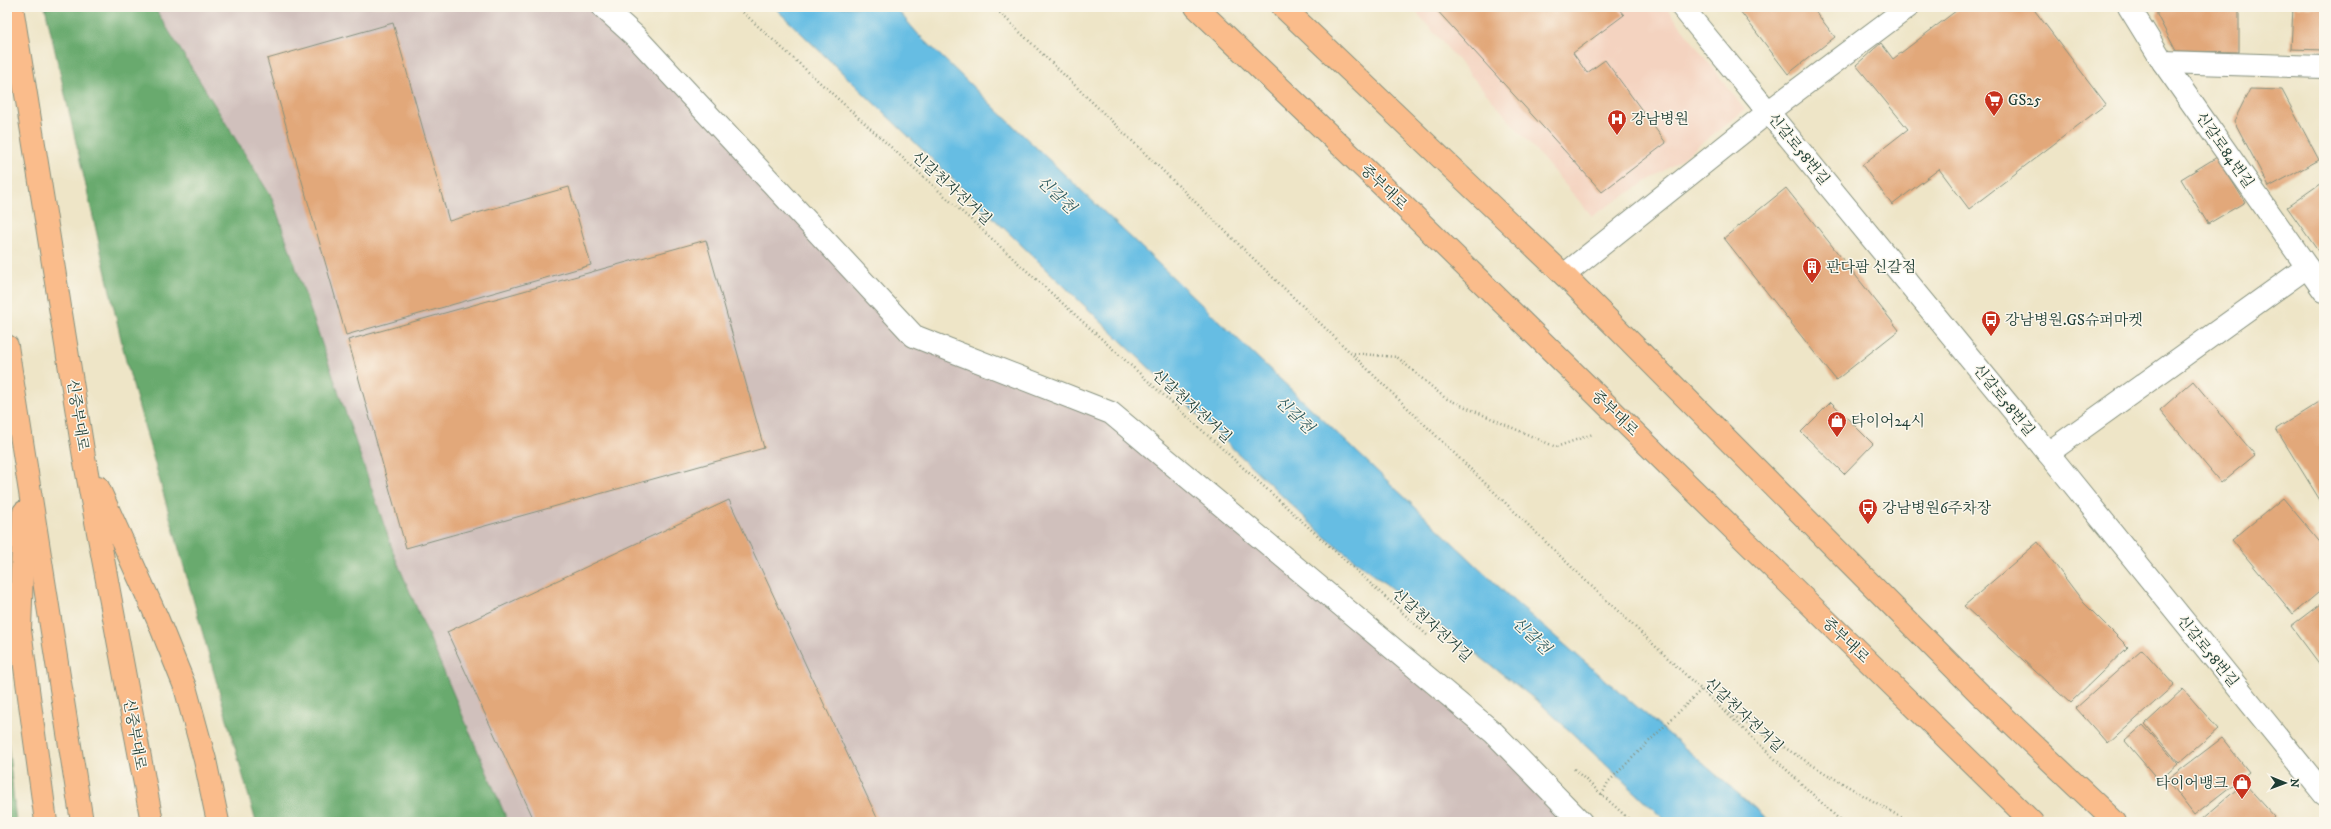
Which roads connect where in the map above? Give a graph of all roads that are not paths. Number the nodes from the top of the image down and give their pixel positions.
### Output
1 (12, 7) edge
2 (603, 7) edge
3 (1196, 7) edge
4 (1283, 7) edge
5 (1682, 7) edge
6 (1908, 7) edge
7 (2129, 7) edge
8 (2164, 62) junction
9 (2324, 67) edge
10 (1768, 112) junction
11 (2307, 267) junction
12 (1564, 275) junction
13 (2324, 291) edge
14 (7, 346) edge
15 (2048, 453) junction
16 (84, 457) junction
17 (25, 461) junction
18 (2324, 794) edge
19 (46, 822) edge
20 (82, 822) edge
21 (152, 822) edge
22 (218, 822) edge
23 (1581, 822) edge
24 (2032, 822) edge
25 (2115, 822) edge

1 - 16 main road, 신중부대로
2 - 23 street
3 - 24 main road, 중부대로
4 - 12 main road
5 - 10 street, 신갈로58번길
6 - 10 street
7 - 8 street, 신갈로84번길
8 - 9 street
8 - 11 street, 신갈로84번길
10 - 12 street
10 - 15 street, 신갈로58번길
11 - 13 street, 신갈로84번길
11 - 15 street
12 - 25 main road
14 - 17 main road
15 - 18 street, 신갈로58번길
16 - 21 main road, 신중부대로
16 - 22 main road
17 - 19 main road
17 - 20 main road

